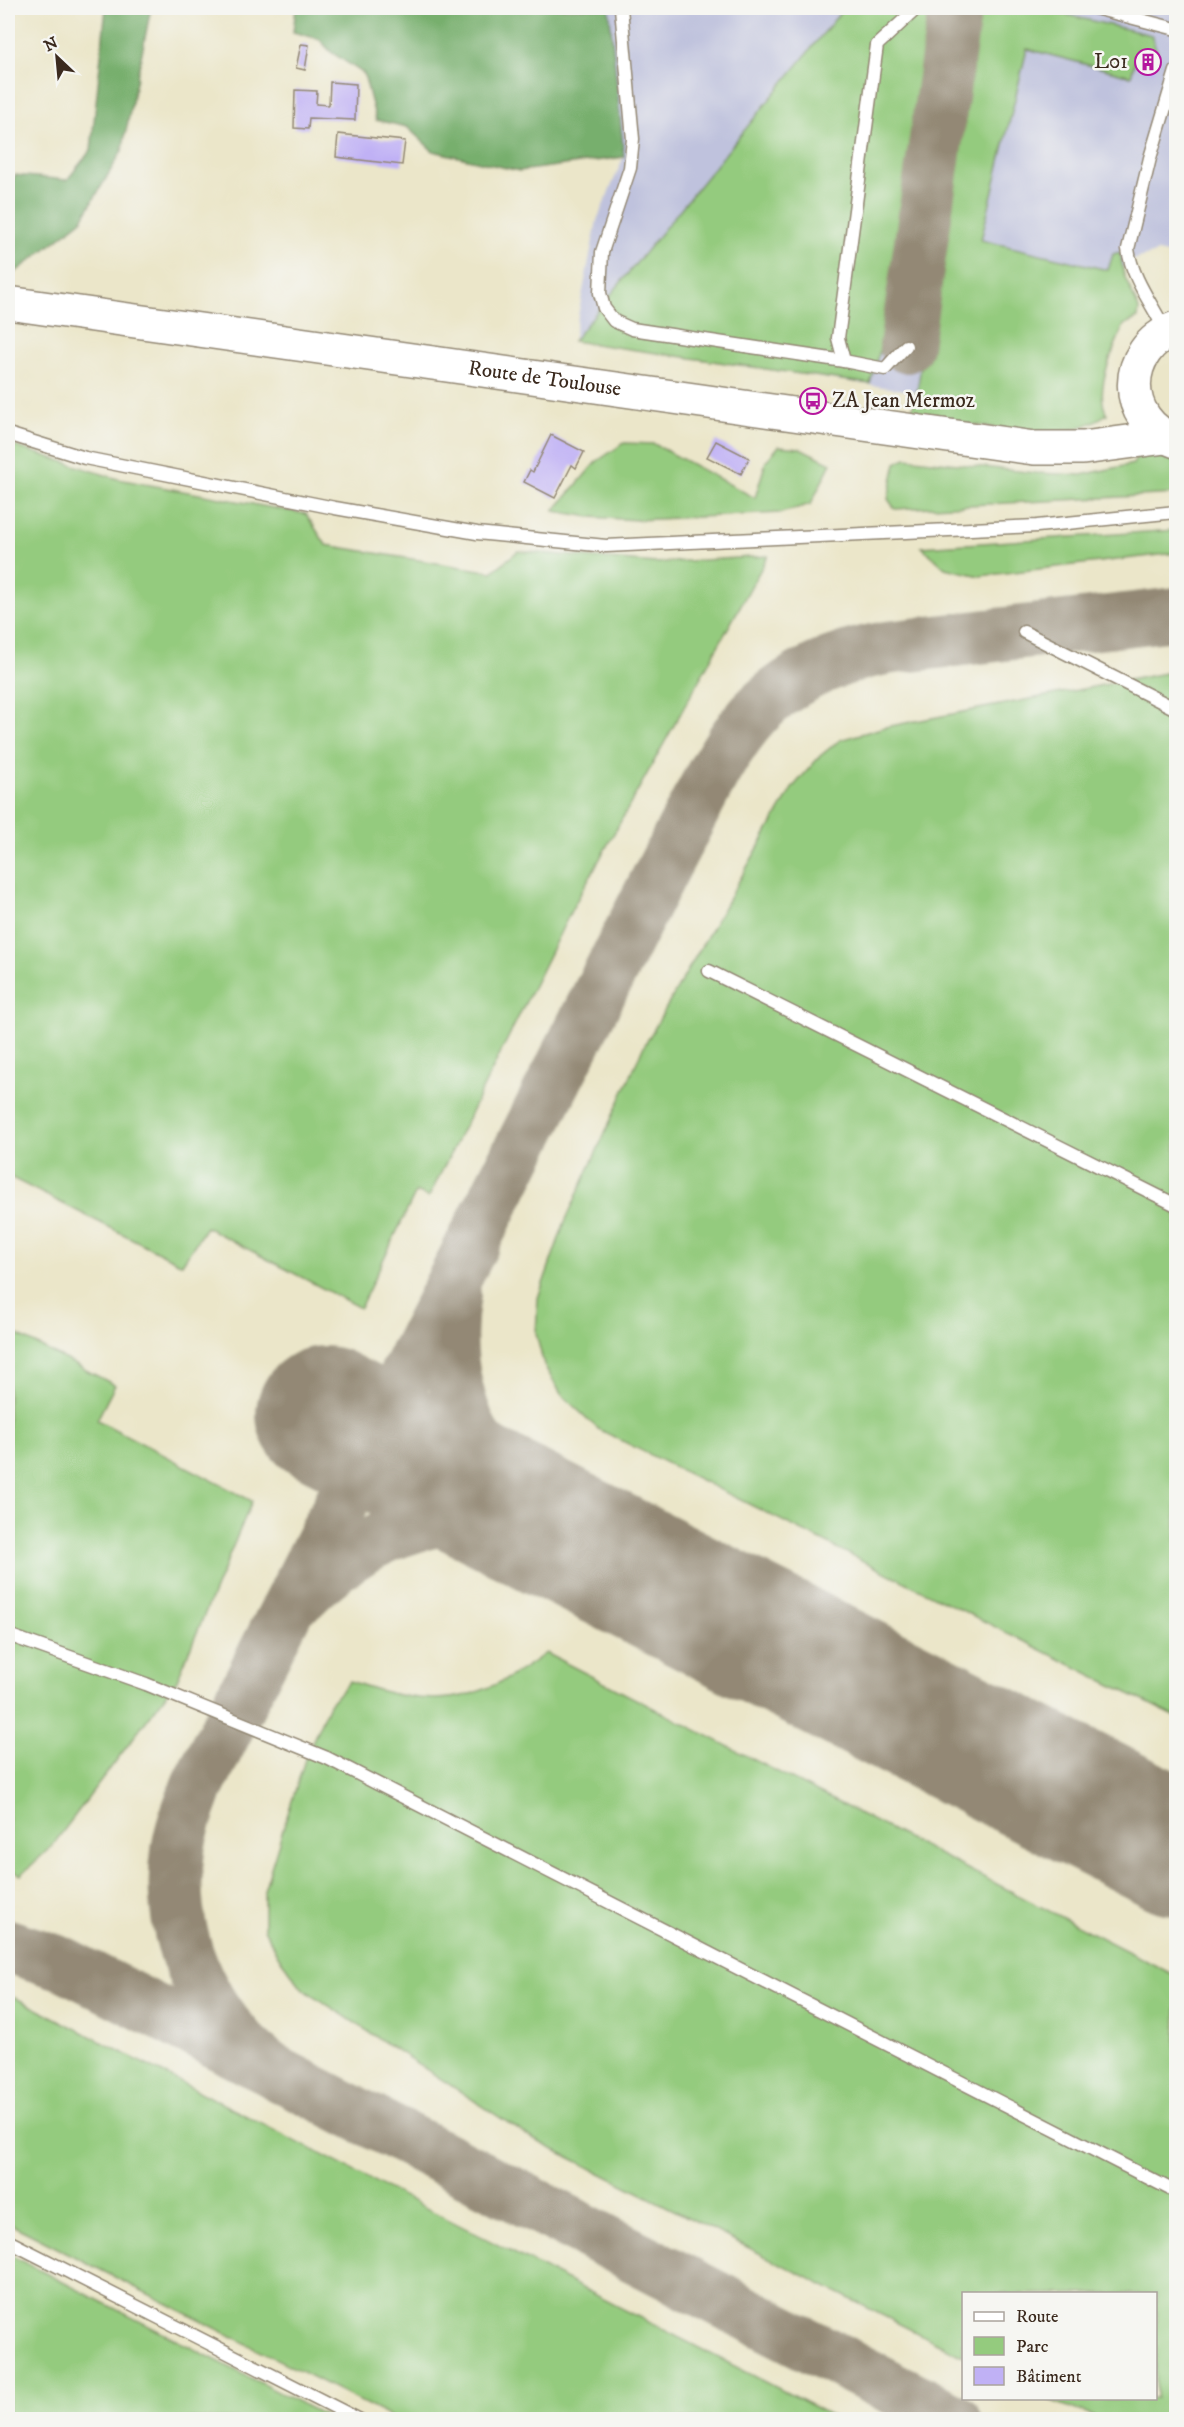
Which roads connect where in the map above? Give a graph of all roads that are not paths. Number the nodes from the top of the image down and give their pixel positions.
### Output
1 (621, 8) edge
2 (916, 8) edge
3 (1095, 8) edge
4 (1176, 29) edge
5 (1176, 71) edge
6 (8, 303) edge
7 (1171, 330) edge
8 (906, 346) dead end
9 (844, 361) junction
10 (1134, 393) junction
11 (8, 434) edge
12 (1171, 439) edge
13 (1083, 448) junction
14 (1176, 512) edge
15 (1024, 632) dead end
16 (1176, 709) edge
17 (709, 971) dead end
18 (1176, 1205) edge
19 (8, 1635) edge
20 (1176, 2192) edge
21 (8, 2241) edge
22 (360, 2420) edge

1 - 9 lane
2 - 9 lane
3 - 4 lane
5 - 7 lane
6 - 13 main road, Route de Toulouse
7 - 10 main road
8 - 9 lane
10 - 12 main road
10 - 13 main road
11 - 14 lane
12 - 13 main road, Route de Toulouse
15 - 16 lane
17 - 18 lane
19 - 20 lane
21 - 22 lane

